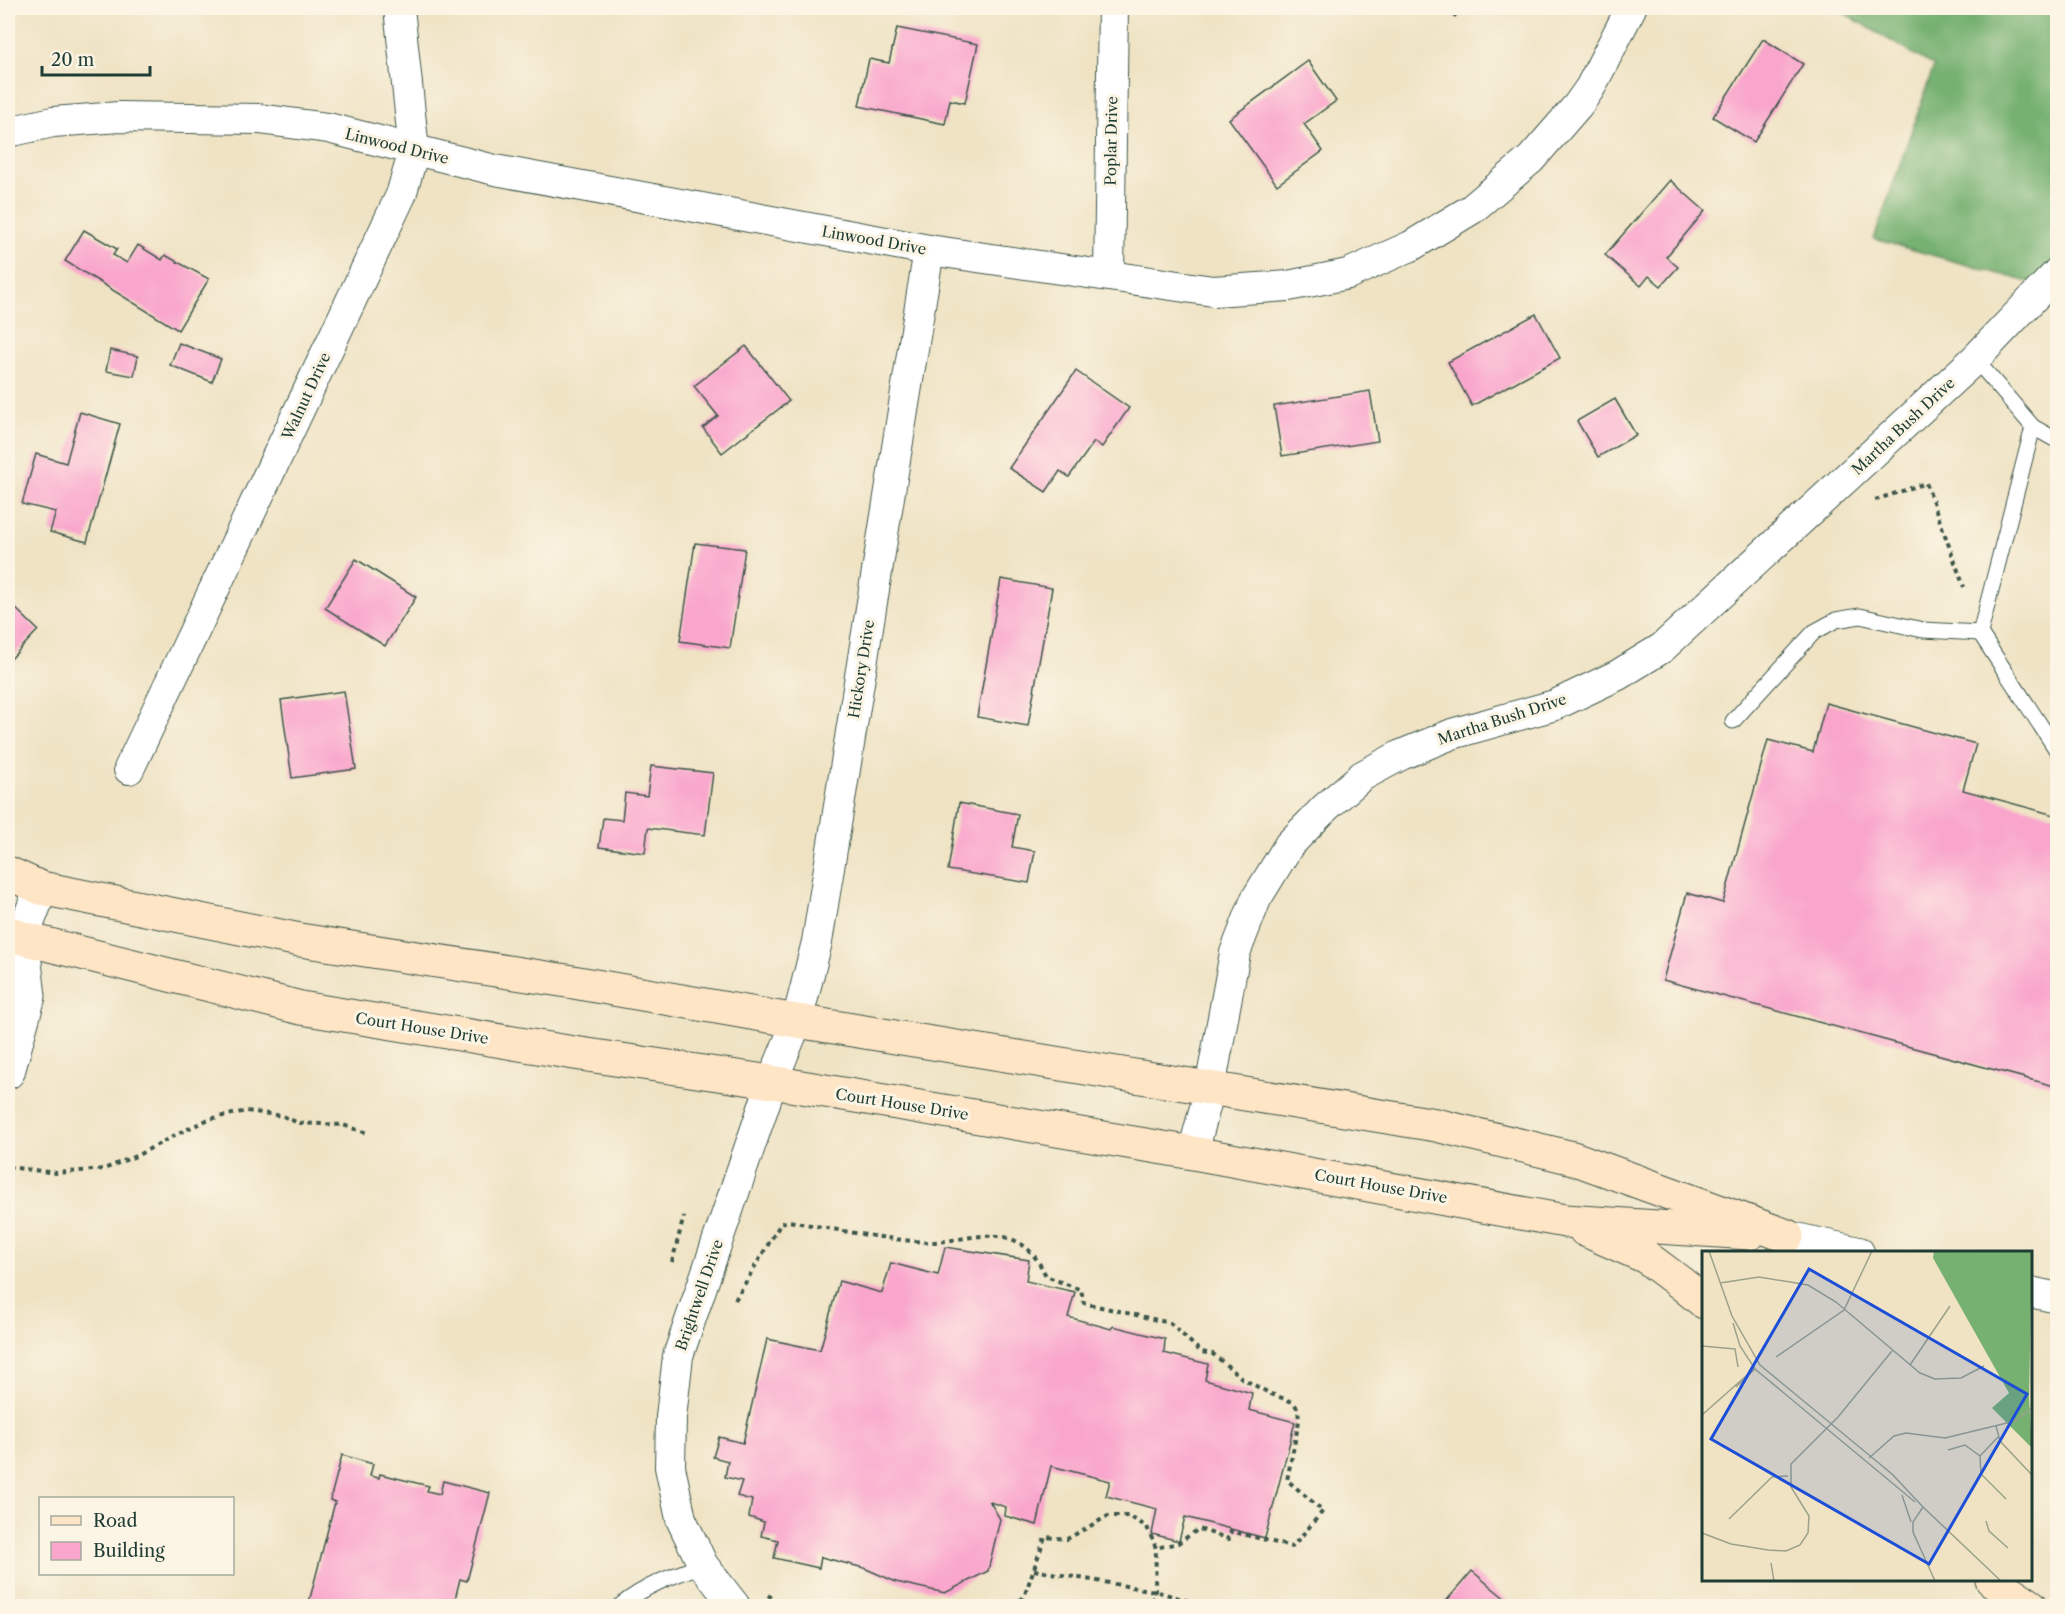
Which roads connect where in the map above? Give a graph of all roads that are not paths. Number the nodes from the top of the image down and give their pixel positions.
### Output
1 (399, 8) edge
2 (1113, 8) edge
3 (1631, 8) edge
4 (8, 132) edge
5 (414, 151) junction
6 (929, 250) junction
7 (2058, 272) edge
8 (1109, 275) junction
9 (1975, 359) junction
10 (2033, 427) junction
11 (2058, 441) edge
12 (1980, 633) junction
13 (1733, 721) dead end
14 (2058, 752) edge
15 (129, 769) dead end
16 (8, 873) edge
17 (41, 888) junction
18 (12, 944) edge
19 (797, 1021) junction
20 (8, 1072) edge
21 (772, 1083) junction
22 (1210, 1088) junction
23 (1193, 1153) junction
24 (1565, 1221) junction
25 (1786, 1244) edge
26 (1850, 1251) edge
27 (2032, 1292) edge
28 (2058, 1298) edge
29 (1702, 1300) edge
30 (703, 1564) junction
31 (1994, 1581) edge
32 (620, 1606) edge
33 (735, 1606) edge
34 (2031, 1606) edge

1 - 5 street, Walnut Drive
2 - 8 street, Poplar Drive
3 - 8 street, Linwood Drive
4 - 5 street, Linwood Drive
5 - 6 street, Linwood Drive
5 - 15 street, Walnut Drive
6 - 8 street, Linwood Drive
6 - 19 street, Hickory Drive
7 - 9 street, Martha Bush Drive
9 - 10 lane
9 - 22 street, Martha Bush Drive
10 - 11 lane
10 - 12 lane
12 - 13 lane
12 - 14 lane
16 - 17 main road, Court House Drive
17 - 18 street
17 - 19 main road, Court House Drive
18 - 20 street
18 - 21 main road, Court House Drive
19 - 21 street, Hickory Drive
19 - 22 main road, Court House Drive
21 - 23 main road, Court House Drive
21 - 30 street, Brightwell Drive
22 - 23 street, Martha Bush Drive
22 - 25 main road, Court House Drive
23 - 24 main road, Court House Drive
24 - 25 main road, Court House Drive
24 - 29 main road
25 - 26 street, Court House Drive
27 - 28 street
30 - 32 lane
30 - 33 street, Brightwell Drive
31 - 34 main road

